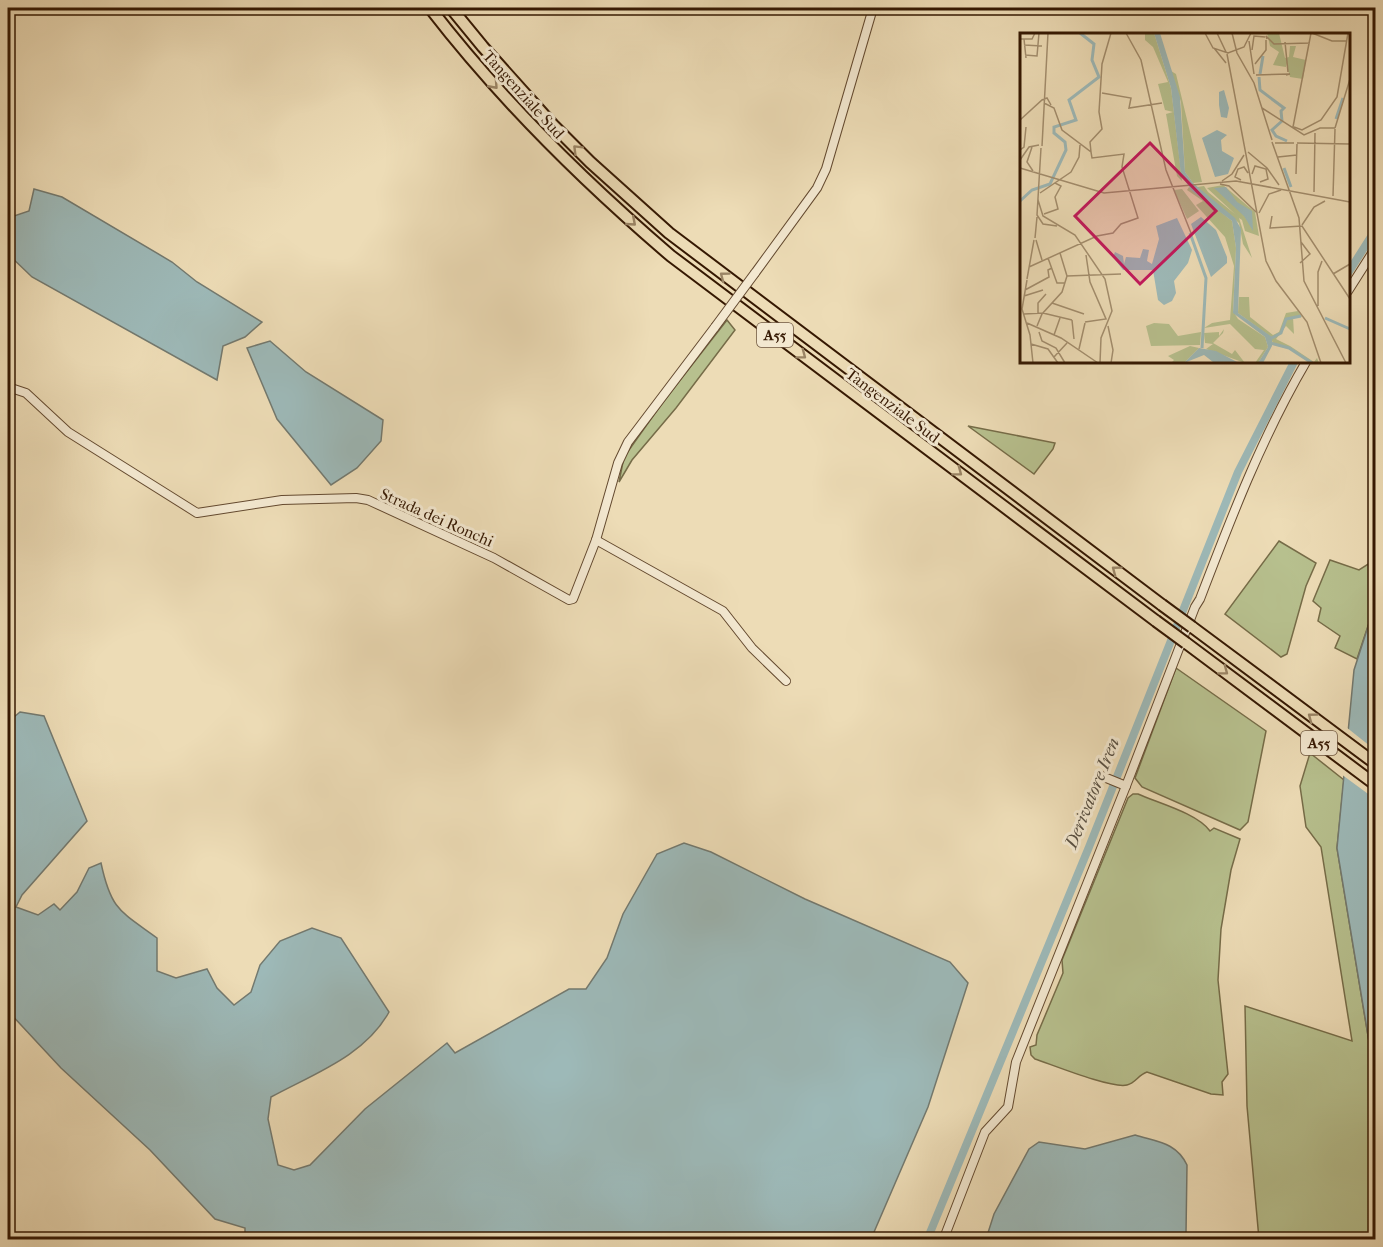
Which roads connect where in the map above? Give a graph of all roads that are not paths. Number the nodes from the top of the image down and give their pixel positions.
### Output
1 (430, 8) edge
2 (451, 8) edge
3 (873, 8) edge
4 (1376, 247) edge
5 (1350, 288) edge
6 (1305, 363) edge
7 (8, 387) edge
8 (596, 540) junction
9 (786, 681) dead end
10 (1376, 764) edge
11 (1099, 775) dead end
12 (1376, 785) edge
13 (1126, 786) junction
14 (944, 1238) dead end

1 -> 12 highway, Tangenziale Sud / A55, bridge
10 -> 2 highway, Tangenziale Sud / A55, bridge
3 - 8 street, Strada dei Ronchi, bridge
4 - 5 street
6 - 13 street
7 - 8 street, Strada dei Ronchi
8 - 9 street
11 - 13 street
13 - 14 street

